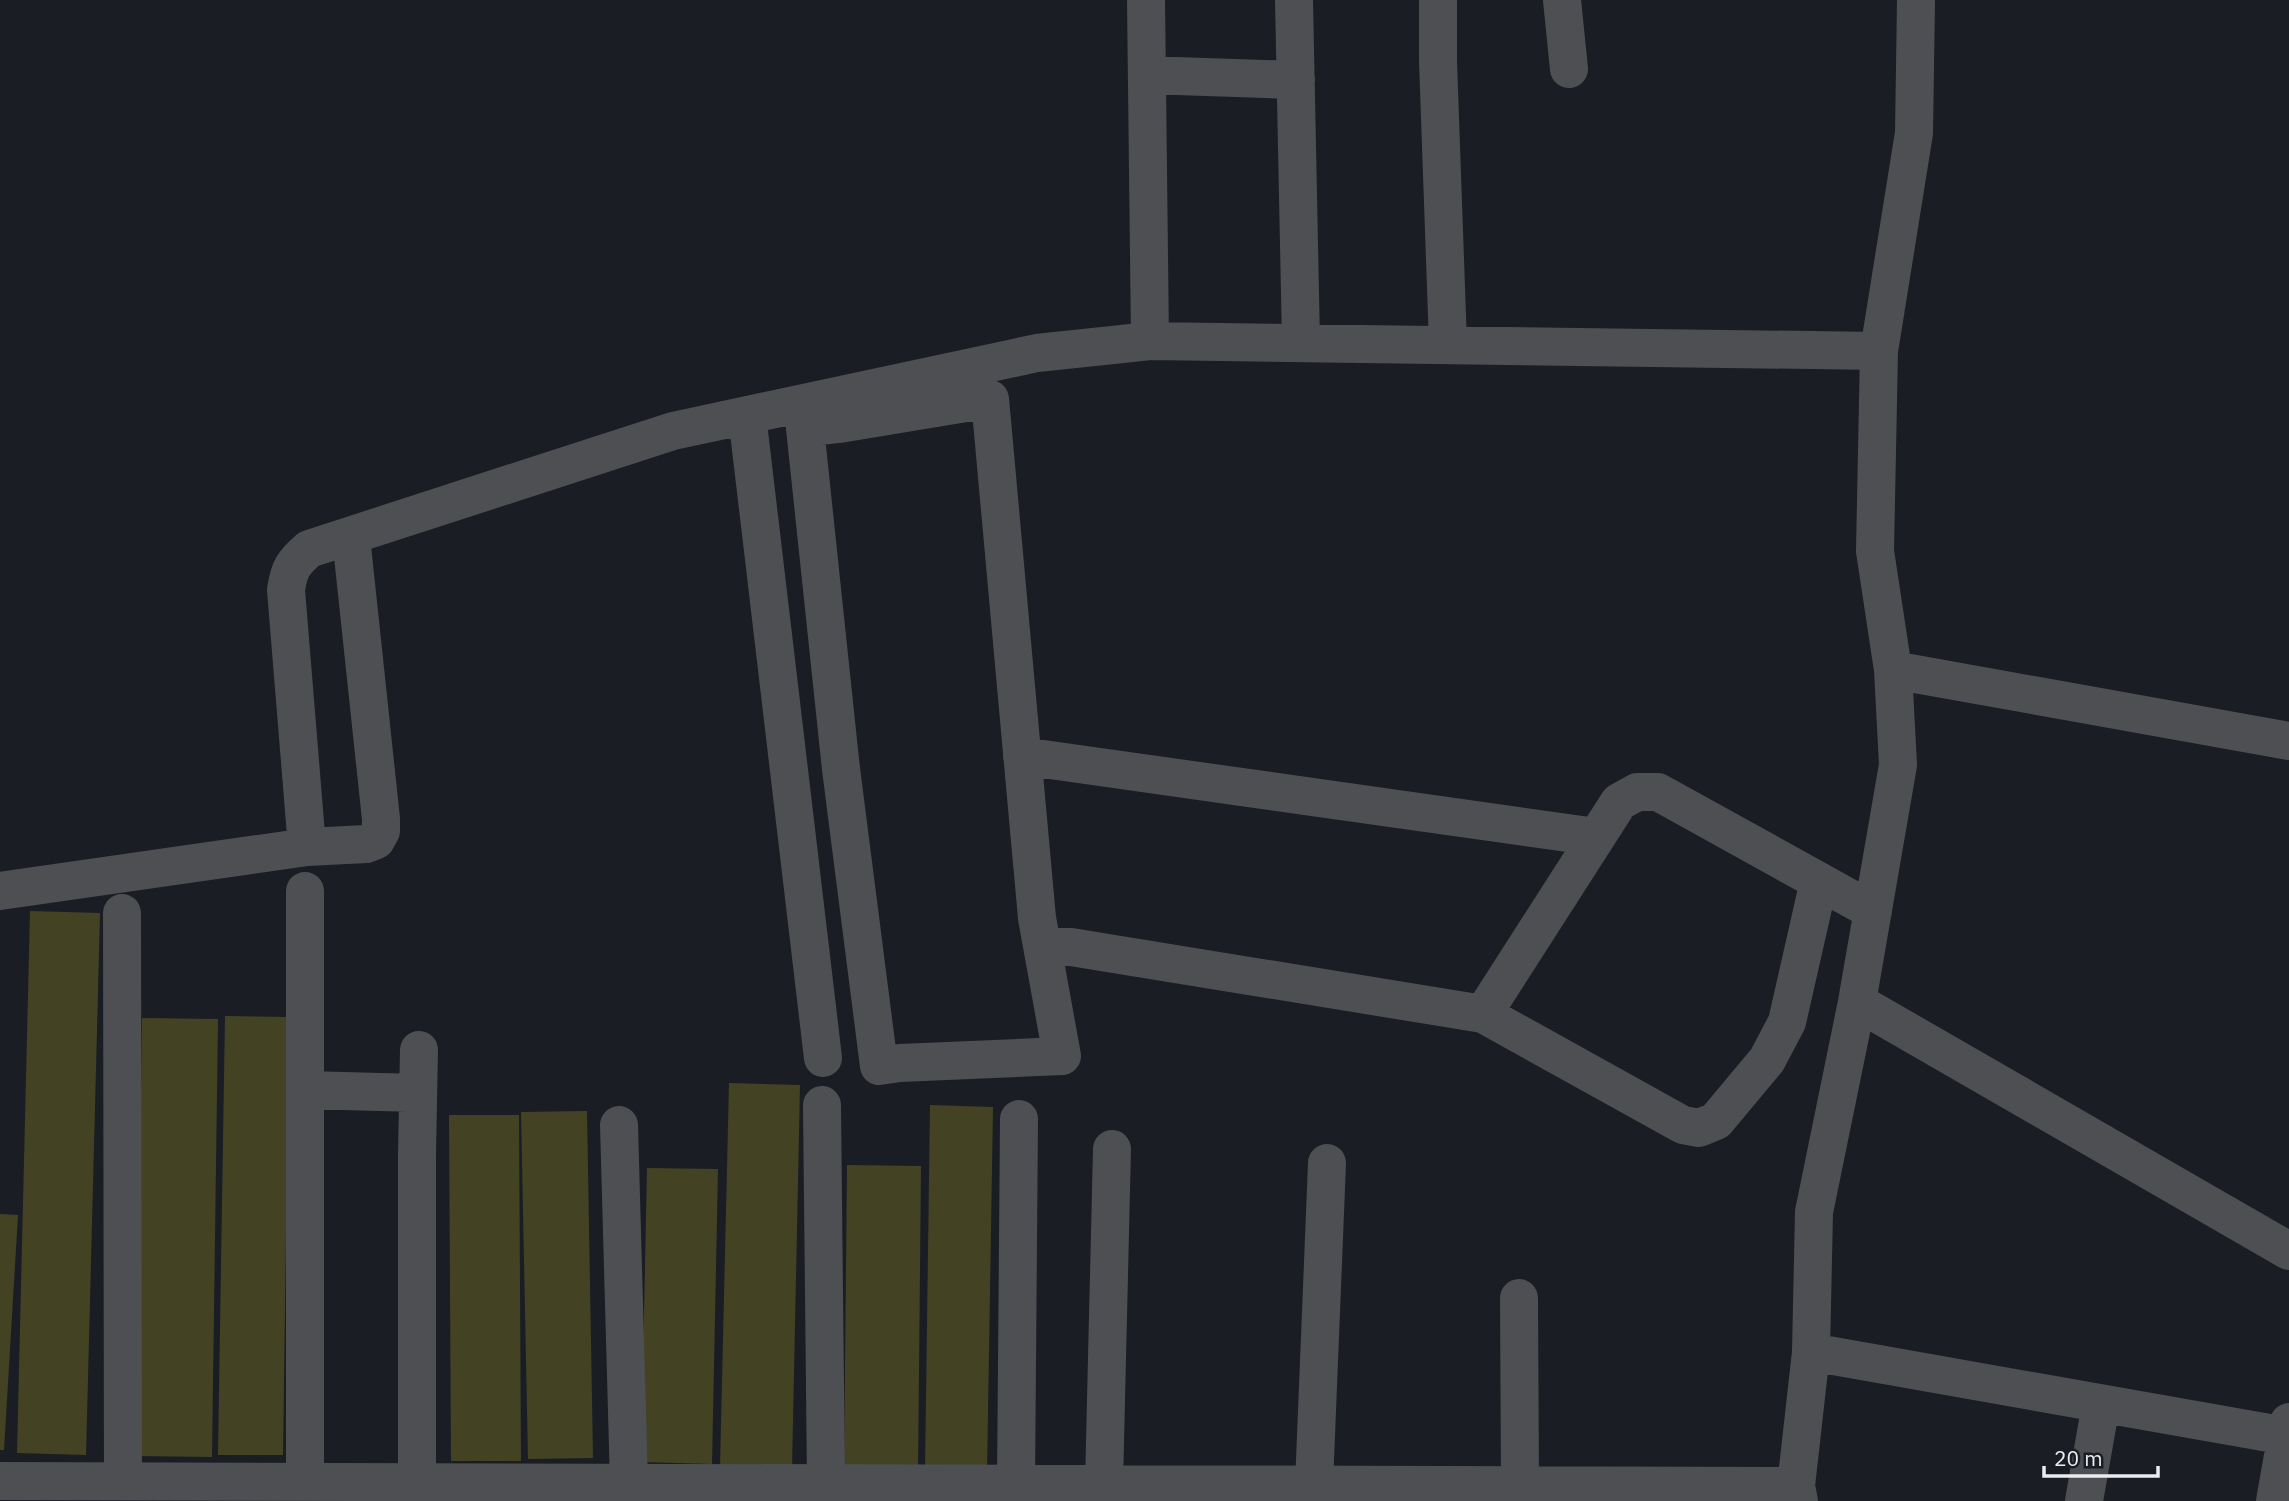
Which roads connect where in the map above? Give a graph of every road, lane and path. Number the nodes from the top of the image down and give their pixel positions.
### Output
1 (1146, 0) edge
2 (1294, 0) edge
3 (1438, 0) edge
4 (1562, 0) edge
5 (1916, 0) edge
6 (1569, 69) dead end
7 (1147, 75) junction
8 (1296, 80) junction
9 (1150, 341) junction
10 (1301, 342) junction
11 (1448, 344) junction
12 (1878, 351) junction
13 (747, 415) junction
14 (351, 537) junction
15 (1893, 670) junction
16 (2289, 741) edge
17 (1022, 756) junction
18 (1596, 837) junction
19 (307, 847) junction
20 (1819, 881) junction
21 (0, 891) edge
22 (305, 891) dead end
23 (1873, 911) junction
24 (122, 913) dead end
25 (1042, 946) junction
26 (1857, 1002) junction
27 (1483, 1014) junction
28 (419, 1049) dead end
29 (822, 1058) dead end
30 (305, 1090) junction
31 (418, 1093) junction
32 (822, 1105) dead end
33 (1019, 1119) dead end
34 (620, 1125) dead end
35 (1112, 1149) dead end
36 (1327, 1163) dead end
37 (2289, 1251) edge
38 (1519, 1298) dead end
39 (1811, 1352) junction
40 (2101, 1404) junction
41 (2288, 1429) edge
42 (0, 1481) edge
43 (305, 1482) junction
44 (417, 1482) junction
45 (629, 1483) junction
46 (1016, 1484) junction
47 (1104, 1484) junction
48 (1314, 1485) junction
49 (1520, 1486) junction
50 (141, 1488) edge
51 (840, 1489) edge
52 (346, 1491) edge
53 (539, 1492) edge
54 (744, 1492) edge
55 (1797, 1493) edge
56 (2084, 1501) edge
57 (2274, 1501) edge

1 - 7 street
2 - 8 street
3 - 11 street
4 - 6 street
5 - 12 street
7 - 8 street
7 - 9 street
8 - 10 street
9 - 10 street
9 - 13 street
10 - 11 street
11 - 12 street
12 - 15 street
13 - 14 street
13 - 29 street
14 - 19 street
14 - 19 street
15 - 16 street
15 - 23 street
17 - 18 street
17 - 25 street
17 - 25 street
18 - 20 street
18 - 27 street
19 - 21 street
20 - 23 street
20 - 27 street
22 - 30 street
23 - 26 street
24 - 50 street
25 - 27 street
26 - 37 street
26 - 39 street
28 - 31 street
30 - 31 street
30 - 43 street
31 - 44 street
32 - 51 street
33 - 46 street
34 - 45 street
35 - 47 street
36 - 48 street
38 - 49 street
39 - 40 street
39 - 55 street
40 - 41 street
40 - 56 street
41 - 57 street
42 - 50 street
43 - 50 street
43 - 52 street
44 - 52 street
44 - 53 street
45 - 53 street
45 - 54 street
46 - 47 street
46 - 51 street
47 - 48 street
48 - 49 street
49 - 55 street
51 - 54 street

